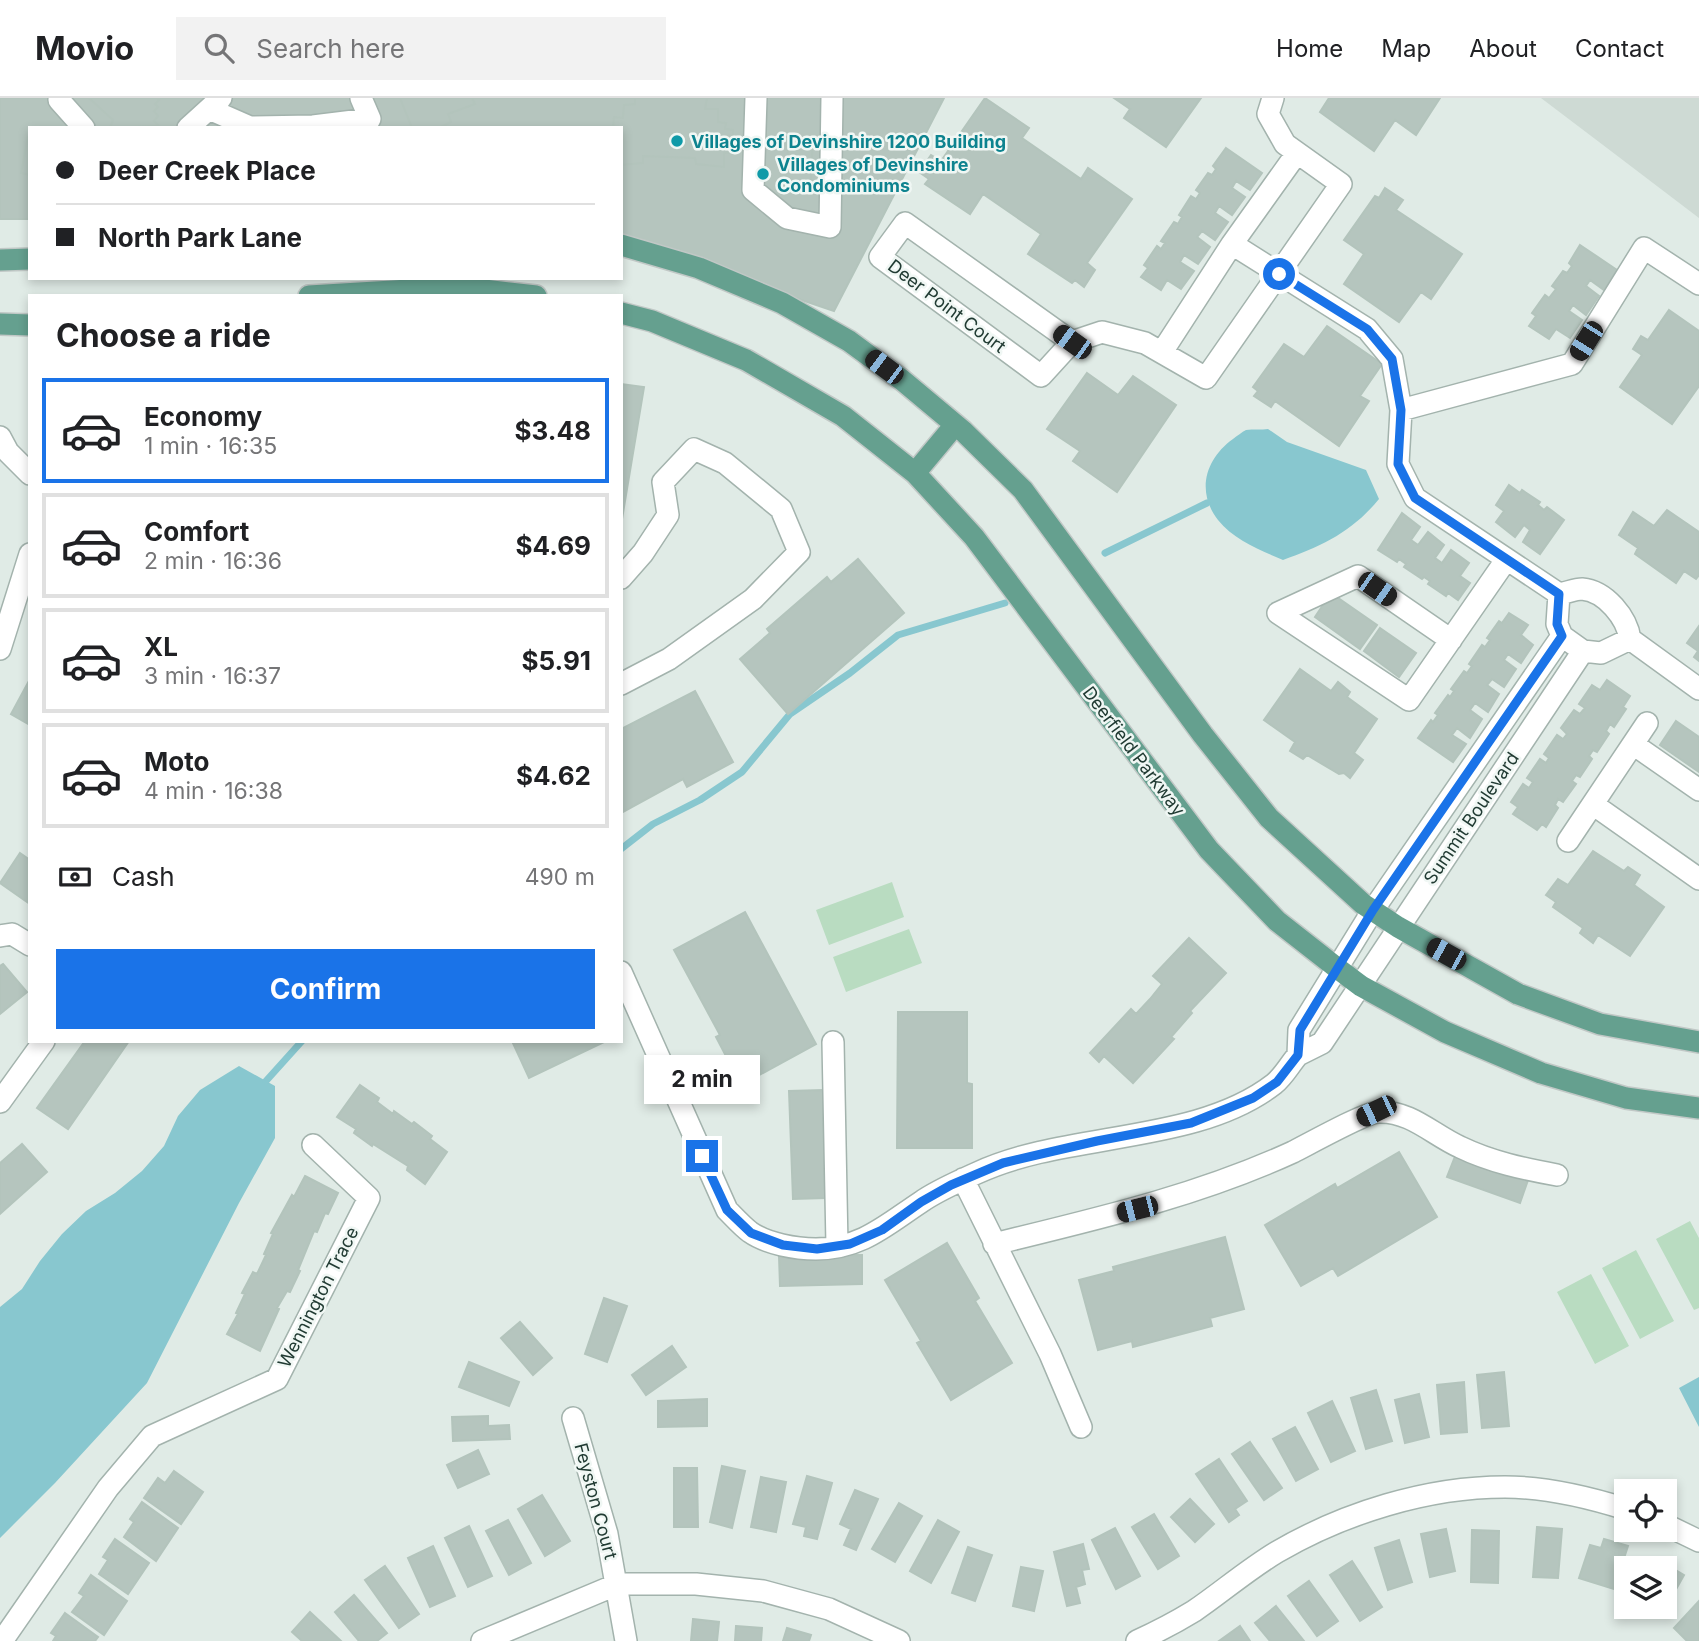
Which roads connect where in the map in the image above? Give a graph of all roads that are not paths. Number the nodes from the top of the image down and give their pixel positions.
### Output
1 (361, 98) edge
2 (756, 98) edge
3 (831, 98) edge
4 (1273, 98) edge
5 (58, 100) dead end
6 (215, 104) edge
7 (82, 126) edge
8 (190, 126) edge
9 (248, 126) edge
10 (313, 126) edge
11 (1297, 153) junction
12 (1232, 244) junction
13 (623, 246) edge
14 (28, 259) edge
15 (0, 260) edge
16 (1279, 274) junction
17 (1699, 284) edge
18 (342, 294) edge
19 (519, 294) edge
20 (623, 314) edge
21 (0, 324) edge
22 (28, 325) edge
23 (1072, 342) junction
24 (1162, 352) junction
25 (1401, 410) junction
26 (955, 425) junction
27 (0, 437) edge
28 (28, 472) edge
29 (915, 473) junction
30 (28, 560) edge
31 (1506, 560) junction
32 (623, 576) edge
33 (1559, 594) junction
34 (1562, 636) junction
35 (1630, 639) junction
36 (1451, 640) junction
37 (0, 649) edge
38 (1583, 651) junction
39 (623, 683) edge
40 (1699, 689) edge
41 (1647, 723) dead end
42 (1633, 744) junction
43 (1699, 790) edge
44 (1594, 805) junction
45 (1568, 841) dead end
46 (1699, 879) edge
47 (1373, 910) junction
48 (1398, 927) junction
49 (0, 936) edge
50 (28, 944) edge
51 (1337, 968) junction
52 (623, 976) edge
53 (1361, 986) junction
54 (833, 1042) dead end
55 (1699, 1042) edge
56 (43, 1043) edge
57 (1298, 1055) junction
58 (0, 1102) edge
59 (1699, 1108) edge
60 (313, 1145) dead end
61 (1557, 1175) dead end
62 (963, 1179) junction
63 (994, 1244) junction
64 (837, 1246) junction
65 (573, 1418) dead end
66 (1081, 1427) dead end
67 (1614, 1507) edge
68 (1677, 1530) edge
69 (1699, 1541) edge
70 (618, 1584) junction
71 (2, 1641) edge
72 (482, 1641) edge
73 (626, 1641) edge
74 (899, 1641) edge
75 (1138, 1641) edge

1 - 10 street
2 - 3 street
4 - 11 street
5 - 7 street
6 - 8 street
6 - 9 street
11 - 12 street
11 - 16 street
12 - 16 street
12 - 24 street
13 - 26 main road
14 - 15 main road
16 - 24 street
16 - 25 street
17 - 25 street
18 - 19 main road
20 - 29 main road, Deerfield Parkway
21 - 22 main road
23 - 23 street, Deer Point Court
23 - 24 street
25 - 31 street
26 - 29 main road
26 - 47 main road
27 - 28 street
29 - 51 main road, Deerfield Parkway
30 - 37 street
31 - 33 street
31 - 36 street
32 - 39 street
33 - 34 street
33 - 35 street
34 - 38 street
34 - 47 street, Summit Boulevard
35 - 38 street
35 - 40 street
36 - 36 street
38 - 48 street, Summit Boulevard
41 - 42 street
42 - 43 street
42 - 44 street
44 - 45 street
44 - 46 street
47 - 48 main road
47 - 51 street, Summit Boulevard
48 - 53 street, Summit Boulevard
48 - 55 main road
49 - 50 street
51 - 53 main road, Deerfield Parkway
51 - 57 street, Summit Boulevard
52 - 64 street
53 - 57 street, Summit Boulevard
53 - 59 main road, Deerfield Parkway
54 - 64 street
56 - 58 street
57 - 62 street
60 - 71 street, Wennington Trace
61 - 63 street
62 - 63 street
62 - 64 street
63 - 66 street
65 - 70 street, Feyston Court
67 - 75 street
68 - 69 street
70 - 72 street
70 - 73 street, Feyston Court
70 - 74 street

